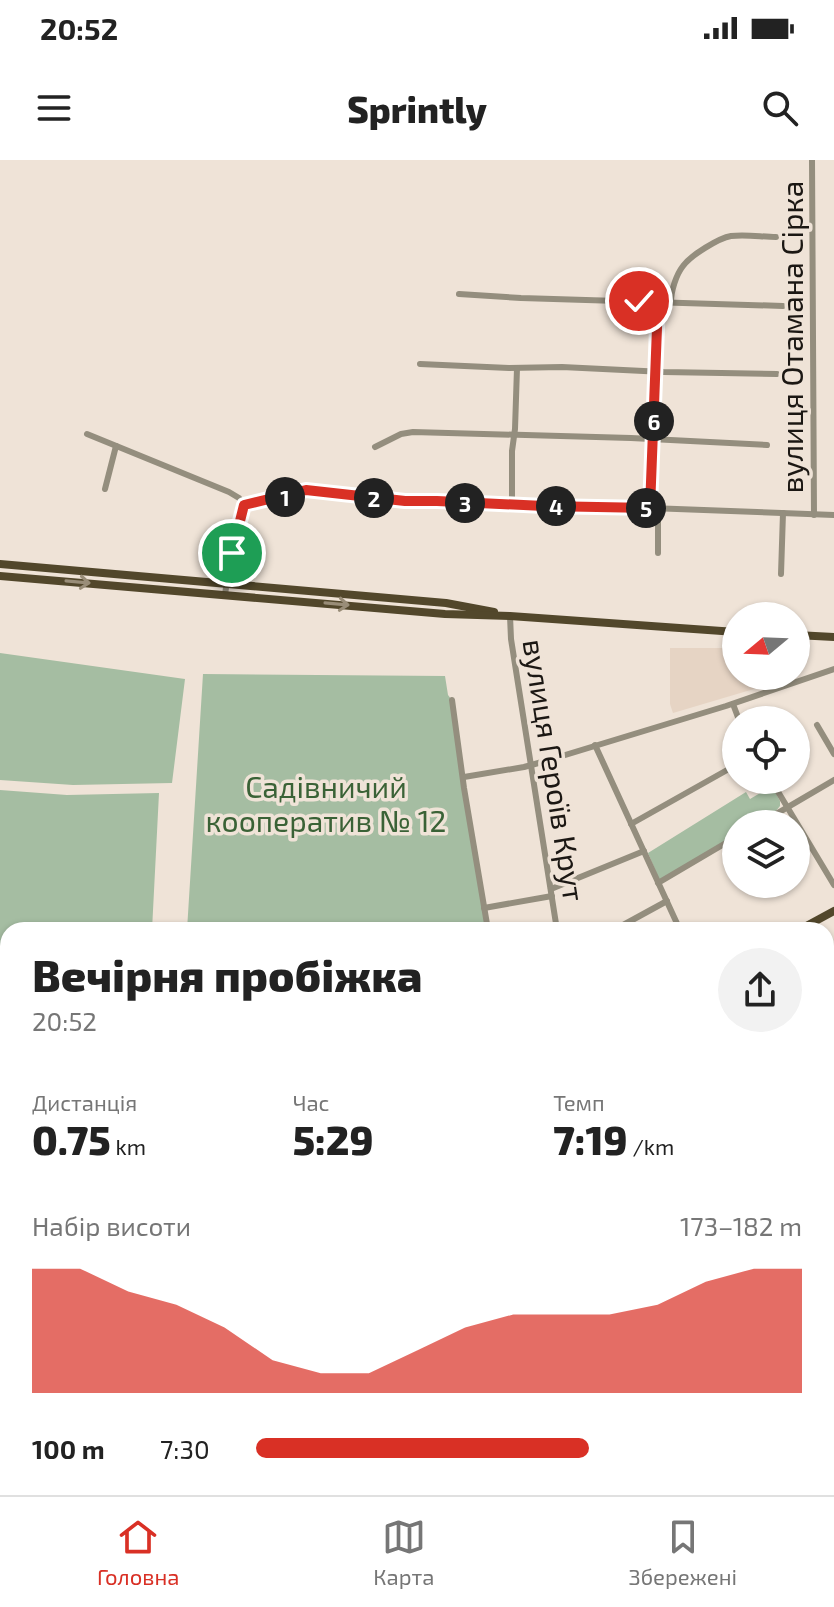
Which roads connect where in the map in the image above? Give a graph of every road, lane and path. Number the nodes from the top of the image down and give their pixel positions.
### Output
1 (812, 160) edge
2 (776, 237) dead end
3 (459, 294) dead end
4 (658, 302) junction
5 (671, 302) junction
6 (783, 306) dead end
7 (420, 364) dead end
8 (517, 368) junction
9 (656, 372) junction
10 (777, 374) dead end
11 (87, 434) dead end
12 (514, 435) junction
13 (654, 440) junction
14 (767, 445) dead end
15 (116, 446) junction
16 (375, 447) dead end
17 (105, 489) dead end
18 (512, 504) junction
19 (244, 505) junction
20 (654, 508) junction
21 (783, 513) junction
22 (814, 515) junction
23 (834, 515) edge
24 (658, 553) dead end
25 (0, 564) edge
26 (781, 574) dead end
27 (0, 576) edge
28 (226, 584) junction
29 (225, 595) junction
30 (451, 603) junction
31 (450, 614) junction
32 (510, 616) junction
33 (722, 631) edge
34 (810, 636) edge
35 (834, 637) edge
36 (834, 669) edge
37 (452, 700) dead end
38 (733, 704) joint
39 (817, 725) dead end
40 (595, 745) junction
41 (834, 754) edge
42 (531, 765) junction
43 (722, 773) edge
44 (464, 777) junction
45 (834, 780) edge
46 (779, 794) edge
47 (787, 808) junction
48 (784, 810) edge
49 (631, 824) junction
50 (722, 845) edge
51 (644, 851) junction
52 (658, 883) junction
53 (834, 885) edge
54 (551, 892) junction
55 (667, 901) junction
56 (484, 908) junction
57 (834, 911) edge
58 (487, 922) edge
59 (556, 922) edge
60 (629, 922) edge
61 (676, 922) edge
62 (814, 922) edge

1 - 22 street, вулиця Отамана Сірка
2 - 5 street
3 - 4 street
4 - 5 street
4 - 9 street
5 - 6 street
7 - 8 street
8 - 9 street
8 - 12 street
9 - 10 street
9 - 13 street
11 - 15 street
12 - 13 street
12 - 16 street
12 - 18 street
13 - 14 street
13 - 20 street
15 - 17 street
15 - 19 street
18 - 19 street
18 - 20 street
19 - 28 street
20 - 21 street
20 - 24 street
21 - 22 street
21 - 26 street, вулиця Отамана Сірка
22 - 23 street
25 - 28 main road
27 -> 29 main road
28 - 29 street
28 - 30 main road
29 -> 31 main road
30 - 31 main road
30 - 32 main road
31 - 32 main road
32 - 33 main road
32 - 42 street, вулиця Героїв Крут
34 - 35 main road
36 - 38 street
37 - 44 street
38 - 40 street
39 - 41 street
40 - 42 street
40 - 49 street
42 - 44 street
42 - 54 street, вулиця Героїв Крут
43 - 49 street
44 - 56 street
45 - 47 street
46 - 47 street
47 - 48 street
47 - 53 street
49 - 51 street
50 - 52 street
51 - 52 street
51 - 54 street
52 - 55 street
54 - 56 street
54 - 59 street, вулиця Героїв Крут
55 - 60 street, вулиця Героїв Крут
55 - 61 street
56 - 58 street
57 - 62 main road

